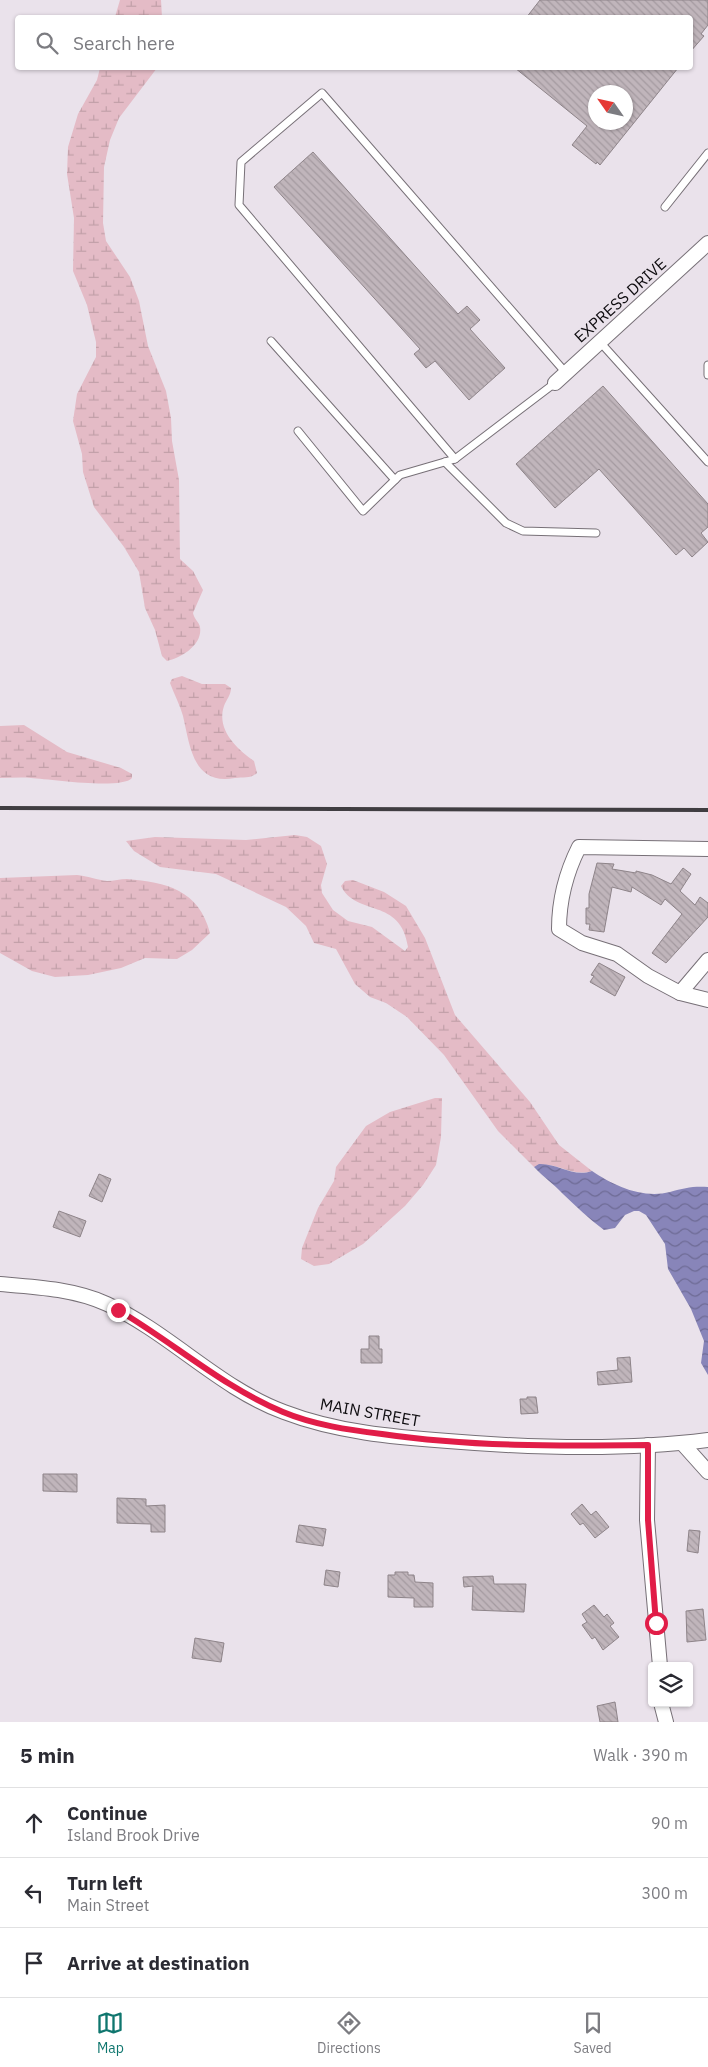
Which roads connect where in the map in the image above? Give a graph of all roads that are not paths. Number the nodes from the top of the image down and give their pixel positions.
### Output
1 (708, 153) edge
2 (665, 207) dead end
3 (708, 243) edge
4 (271, 341) dead end
5 (600, 342) junction
6 (708, 365) edge
7 (566, 373) junction
8 (708, 374) edge
9 (555, 383) joint
10 (298, 431) dead end
11 (455, 460) junction
12 (445, 462) junction
13 (708, 462) edge
14 (395, 480) junction
15 (596, 533) dead end
16 (708, 849) edge
17 (708, 960) edge
18 (680, 993) junction
19 (708, 1000) edge
20 (0, 1284) edge
21 (708, 1440) edge
22 (682, 1443) junction
23 (648, 1445) junction
24 (708, 1472) edge
25 (660, 1662) edge
26 (662, 1707) edge
27 (666, 1722) edge

1 - 2 lane
3 - 5 street, EXPRESS DRIVE
4 - 14 lane
5 - 7 street, EXPRESS DRIVE
5 - 13 lane
6 - 8 lane
7 - 9 street, EXPRESS DRIVE
7 - 11 lane
9 - 11 lane
10 - 14 lane
11 - 12 lane
12 - 14 lane
12 - 15 lane
16 - 18 street
17 - 18 street
18 - 19 street
20 - 23 street, MAIN STREET
21 - 22 street, MAIN STREET
22 - 23 street, MAIN STREET
22 - 24 street
23 - 25 street
26 - 27 street

